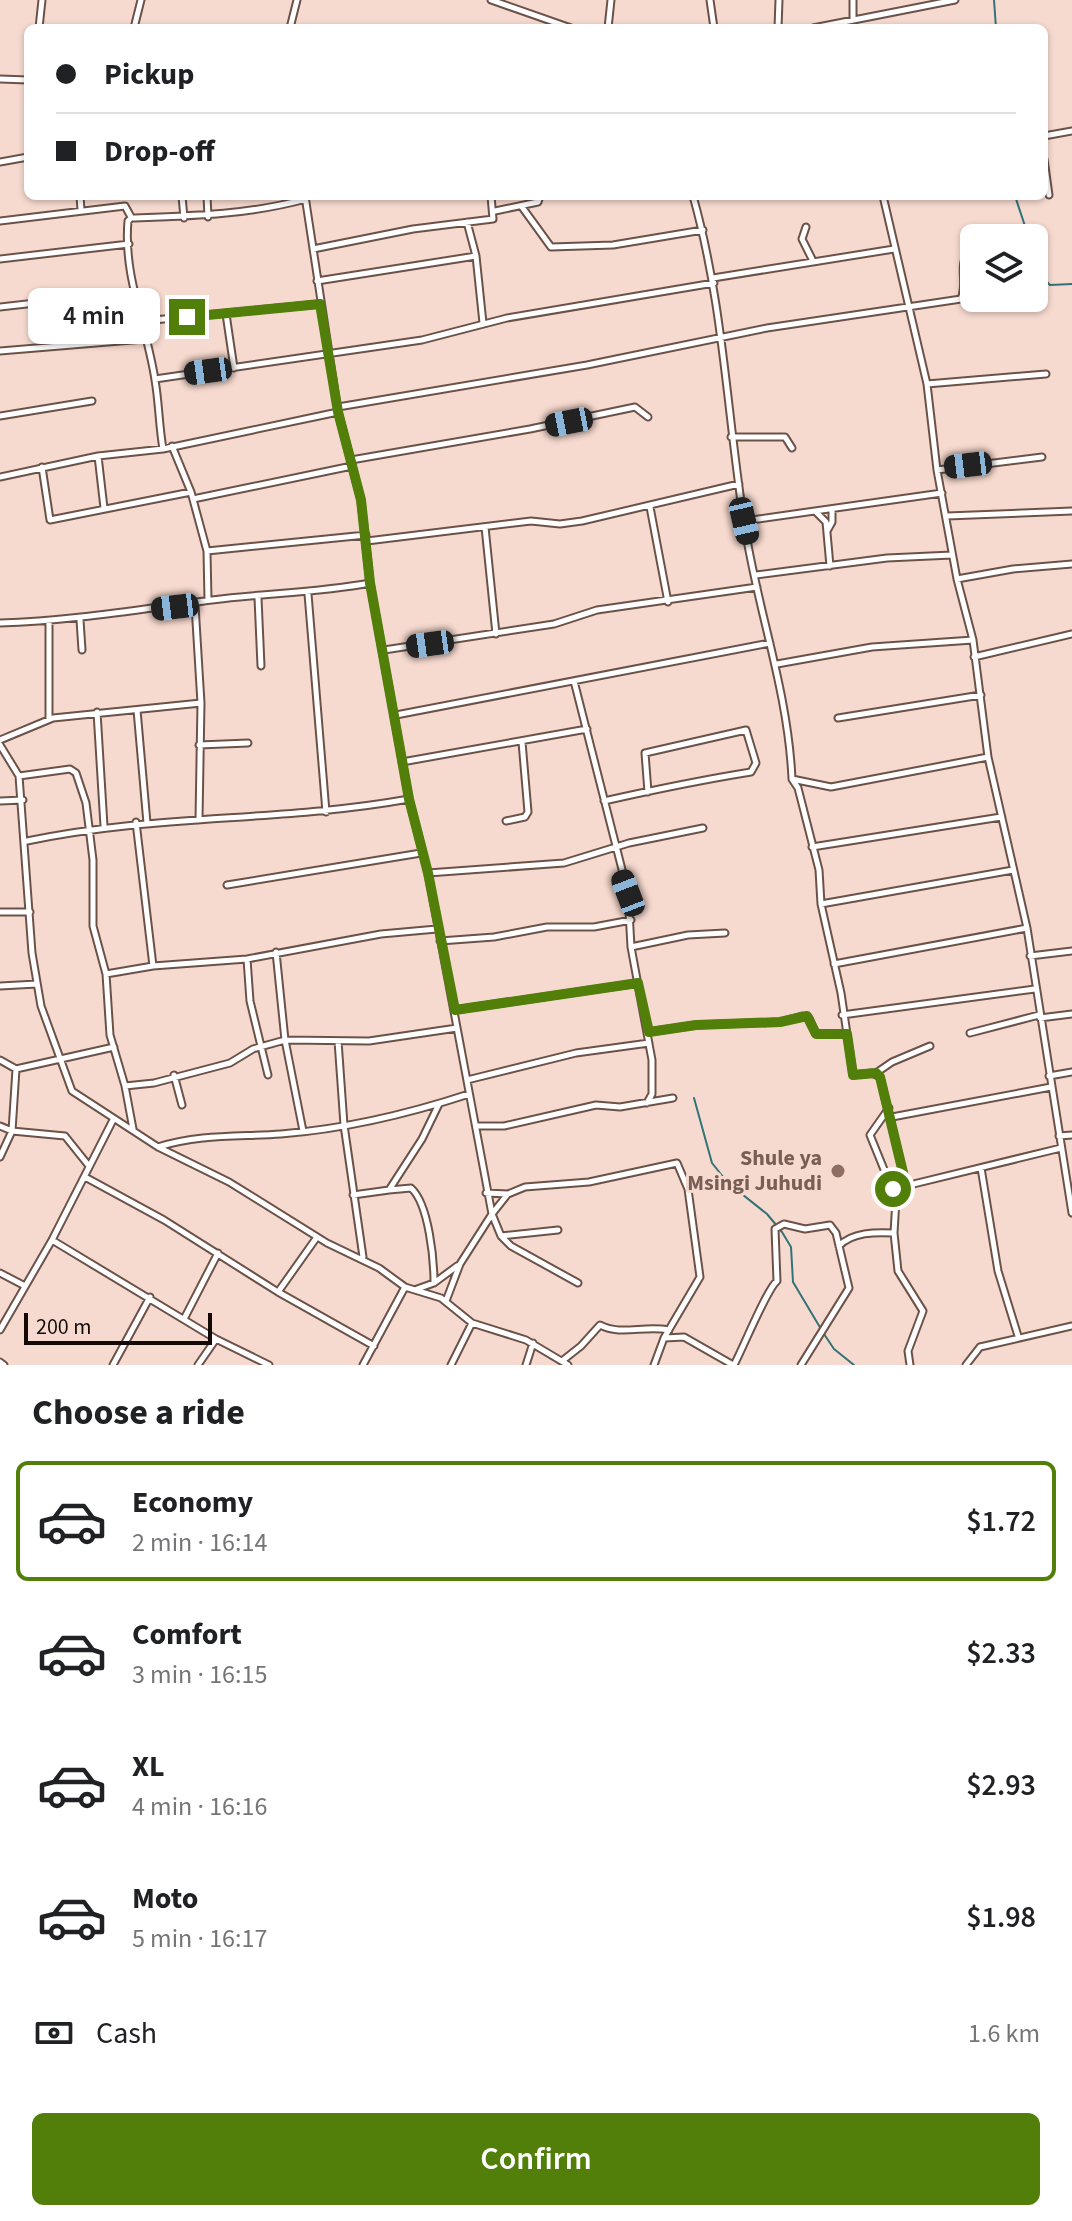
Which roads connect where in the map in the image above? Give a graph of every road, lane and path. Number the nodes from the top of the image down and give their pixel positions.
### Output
1 (42, 0) edge
2 (141, 0) edge
3 (297, 0) edge
4 (491, 0) edge
5 (611, 0) edge
6 (710, 0) edge
7 (779, 0) edge
8 (853, 0) edge
9 (955, 0) edge
10 (850, 23) edge
11 (39, 24) edge
12 (135, 24) edge
13 (291, 24) edge
14 (560, 24) edge
15 (608, 24) edge
16 (713, 24) edge
17 (778, 24) edge
18 (0, 79) edge
19 (24, 80) edge
20 (1072, 131) edge
21 (1048, 135) edge
22 (24, 158) edge
23 (0, 162) edge
24 (1048, 188) edge
25 (1049, 195) dead end
26 (80, 200) edge
27 (182, 200) edge
28 (207, 200) edge
29 (298, 200) edge
30 (305, 200) edge
31 (492, 200) edge
32 (539, 200) edge
33 (694, 200) edge
34 (884, 200) edge
35 (522, 207) junction
36 (81, 210) junction
37 (495, 211) junction
38 (208, 217) junction
39 (131, 218) junction
40 (184, 218) junction
41 (0, 221) edge
42 (467, 222) junction
43 (806, 227) dead end
44 (703, 230) junction
45 (129, 244) junction
46 (313, 249) junction
47 (894, 249) junction
48 (476, 256) junction
49 (0, 259) edge
50 (813, 261) junction
51 (317, 281) junction
52 (713, 281) junction
53 (132, 292) junction
54 (960, 299) edge
55 (320, 304) junction
56 (0, 307) edge
57 (908, 307) junction
58 (226, 314) junction
59 (143, 321) junction
60 (483, 324) junction
61 (144, 339) junction
62 (721, 340) junction
63 (0, 351) edge
64 (330, 353) junction
65 (234, 368) junction
66 (1046, 374) dead end
67 (155, 379) junction
68 (927, 384) junction
69 (92, 401) dead end
70 (338, 410) junction
71 (0, 416) edge
72 (648, 417) dead end
73 (731, 437) junction
74 (172, 446) junction
75 (792, 448) dead end
76 (163, 449) junction
77 (98, 456) junction
78 (1042, 457) dead end
79 (352, 463) junction
80 (42, 467) junction
81 (937, 470) junction
82 (0, 477) edge
83 (739, 484) junction
84 (942, 493) junction
85 (192, 496) junction
86 (650, 507) junction
87 (104, 508) junction
88 (832, 509) junction
89 (813, 511) junction
90 (1072, 511) edge
91 (947, 516) junction
92 (744, 521) junction
93 (485, 527) junction
94 (827, 531) junction
95 (367, 538) junction
96 (207, 551) junction
97 (952, 555) junction
98 (1072, 564) edge
99 (830, 566) junction
100 (756, 575) junction
101 (957, 579) junction
102 (370, 583) junction
103 (757, 587) junction
104 (308, 594) junction
105 (258, 598) junction
106 (208, 600) junction
107 (668, 602) junction
108 (195, 605) junction
109 (80, 620) junction
110 (49, 621) junction
111 (0, 623) edge
112 (496, 634) junction
113 (1072, 634) edge
114 (973, 640) junction
115 (770, 643) junction
116 (82, 650) dead end
117 (384, 650) junction
118 (974, 657) junction
119 (777, 664) junction
120 (261, 666) dead end
121 (574, 681) junction
122 (981, 695) junction
123 (201, 703) junction
124 (137, 710) junction
125 (97, 712) junction
126 (396, 715) junction
127 (838, 718) dead end
128 (49, 719) junction
129 (587, 729) junction
130 (522, 742) junction
131 (0, 743) edge
132 (248, 743) dead end
133 (199, 745) junction
134 (988, 757) junction
135 (402, 762) junction
136 (19, 776) junction
137 (792, 779) junction
138 (648, 792) junction
139 (409, 799) junction
140 (23, 800) junction
141 (0, 801) edge
142 (604, 801) junction
143 (326, 812) junction
144 (1001, 817) junction
145 (199, 820) junction
146 (506, 821) dead end
147 (136, 822) junction
148 (147, 823) junction
149 (104, 826) junction
150 (90, 827) junction
151 (703, 828) dead end
152 (27, 841) junction
153 (616, 847) junction
154 (812, 847) junction
155 (421, 853) junction
156 (1013, 870) junction
157 (428, 873) junction
158 (227, 885) dead end
159 (821, 904) junction
160 (0, 912) edge
161 (30, 912) junction
162 (631, 920) junction
163 (1027, 928) junction
164 (437, 929) junction
165 (725, 933) dead end
166 (440, 941) junction
167 (631, 947) junction
168 (1072, 951) edge
169 (276, 952) junction
170 (1030, 956) junction
171 (247, 959) junction
172 (834, 964) junction
173 (153, 966) junction
174 (106, 974) junction
175 (638, 983) junction
176 (37, 984) junction
177 (0, 986) edge
178 (1035, 989) junction
179 (455, 1010) junction
180 (1072, 1014) edge
181 (842, 1015) junction
182 (1040, 1016) junction
183 (457, 1028) junction
184 (649, 1032) junction
185 (970, 1033) dead end
186 (847, 1034) junction
187 (285, 1040) junction
188 (338, 1041) junction
189 (649, 1043) junction
190 (263, 1046) junction
191 (930, 1046) dead end
192 (114, 1047) junction
193 (0, 1060) edge
194 (58, 1060) junction
195 (16, 1069) junction
196 (1072, 1072) edge
197 (876, 1073) junction
198 (174, 1075) junction
199 (268, 1075) dead end
200 (1049, 1076) junction
201 (467, 1080) junction
202 (125, 1086) junction
203 (1051, 1087) junction
204 (469, 1094) junction
205 (673, 1098) dead end
206 (440, 1103) junction
207 (647, 1103) junction
208 (182, 1105) dead end
209 (889, 1107) junction
210 (892, 1117) junction
211 (113, 1120) junction
212 (344, 1125) junction
213 (0, 1126) edge
214 (476, 1126) junction
215 (133, 1129) junction
216 (12, 1131) junction
217 (303, 1131) junction
218 (1072, 1135) edge
219 (1059, 1136) junction
220 (158, 1147) junction
221 (1061, 1148) junction
222 (0, 1157) edge
223 (89, 1167) junction
224 (981, 1168) junction
225 (85, 1177) junction
226 (906, 1185) junction
227 (1070, 1185) edge
228 (893, 1189) junction
229 (389, 1190) junction
230 (486, 1193) junction
231 (508, 1194) junction
232 (353, 1195) junction
233 (1072, 1213) edge
234 (492, 1214) junction
235 (558, 1230) dead end
236 (836, 1233) junction
237 (894, 1233) junction
238 (501, 1236) junction
239 (317, 1237) junction
240 (848, 1238) junction
241 (52, 1240) junction
242 (839, 1246) junction
243 (218, 1253) junction
244 (363, 1258) junction
245 (460, 1264) junction
246 (0, 1273) edge
247 (434, 1283) junction
248 (578, 1283) dead end
249 (25, 1286) junction
250 (405, 1287) junction
251 (416, 1289) junction
252 (278, 1292) junction
253 (150, 1297) junction
254 (446, 1301) junction
255 (185, 1317) junction
256 (472, 1323) junction
257 (1072, 1326) edge
258 (0, 1330) edge
259 (669, 1330) junction
260 (1018, 1336) junction
261 (664, 1338) junction
262 (216, 1339) junction
263 (533, 1343) junction
264 (374, 1346) junction
265 (562, 1361) junction
266 (113, 1365) edge
267 (198, 1365) edge
268 (269, 1365) edge
269 (363, 1365) edge
270 (451, 1365) edge
271 (526, 1365) edge
272 (568, 1365) edge
273 (654, 1365) edge
274 (734, 1365) edge
275 (801, 1365) edge
276 (910, 1365) edge
277 (966, 1365) edge

1 - 11 street
2 - 12 street
3 - 13 street
4 - 14 street
5 - 15 street
6 - 16 street
7 - 17 street
8 - 10 street
9 - 10 street
18 - 19 street
20 - 21 street
22 - 23 street
24 - 25 street
26 - 36 street
27 - 40 street
28 - 38 street
29 - 38 street
30 - 46 street
31 - 37 street
32 - 35 street
33 - 44 street
34 - 47 street
35 - 37 street
35 - 44 street
36 - 39 street
36 - 41 street
37 - 42 street
38 - 40 street
39 - 40 street
39 - 45 street
42 - 46 street
42 - 48 street
43 - 50 street
44 - 52 street
45 - 49 street
45 - 53 street
46 - 51 street
47 - 50 street
47 - 57 street
48 - 51 street
48 - 60 street
50 - 52 street
51 - 55 street
52 - 60 street
52 - 62 street
53 - 56 street
53 - 59 street
54 - 57 street
55 - 58 street
55 - 64 street
57 - 62 street
57 - 68 street
58 - 59 street
58 - 65 street
59 - 61 street
60 - 64 street
61 - 63 street
61 - 67 street
62 - 70 street
62 - 73 street
64 - 65 street
64 - 70 street
65 - 67 street
66 - 68 street
67 - 76 street
68 - 81 street
69 - 71 street
70 - 74 street
70 - 79 street
72 - 79 street
73 - 75 street
73 - 83 street
74 - 76 street
74 - 85 street
76 - 77 street
77 - 80 street
77 - 87 street
78 - 81 street
79 - 85 street
79 - 95 street
80 - 82 street
80 - 87 street
81 - 84 street
83 - 86 street
83 - 92 street
84 - 88 street
84 - 91 street
85 - 87 street
85 - 96 street
86 - 93 street
86 - 107 street
88 - 89 street
88 - 94 street
89 - 92 street
89 - 94 street
90 - 91 street
91 - 97 street
92 - 100 street
93 - 95 street
93 - 112 street
94 - 99 street
95 - 96 street
95 - 102 street
96 - 106 street
97 - 99 street
97 - 101 street
98 - 101 street
99 - 100 street
100 - 103 street
101 - 114 street
102 - 104 street
102 - 117 street
103 - 107 street
103 - 115 street
104 - 105 street
104 - 143 street
105 - 106 street
105 - 120 street
106 - 108 street
107 - 112 street
108 - 109 street
108 - 123 street
109 - 110 street
109 - 116 street
110 - 111 street
110 - 128 street
112 - 117 street
113 - 118 street
114 - 118 street
114 - 119 street
115 - 119 street
115 - 121 street
117 - 126 street
118 - 122 street
119 - 137 street
121 - 126 street
121 - 129 street
122 - 127 street
122 - 134 street
123 - 124 street
123 - 133 street
124 - 125 street
124 - 148 street
125 - 128 street
125 - 149 street
126 - 135 street
128 - 131 street
129 - 130 street
129 - 142 street
130 - 135 street
130 - 146 street
131 - 136 street
132 - 133 street
133 - 145 street
134 - 137 street
134 - 144 street
135 - 139 street
136 - 140 street
136 - 150 street
137 - 154 street
138 - 138 street
138 - 142 street
139 - 143 street
139 - 155 street
140 - 141 street
140 - 152 street
142 - 153 street
143 - 145 street
144 - 154 street
144 - 156 street
145 - 148 street
147 - 148 street
147 - 149 street
147 - 173 street
149 - 150 street
150 - 152 street
150 - 174 street
151 - 153 street
152 - 161 street
153 - 157 street
153 - 162 street
154 - 159 street
155 - 157 street
155 - 158 street
156 - 159 street
156 - 163 street
157 - 164 street
159 - 172 street
160 - 161 street
161 - 176 street
162 - 166 street
162 - 167 street
163 - 170 street
163 - 172 street
164 - 166 street
164 - 169 street
165 - 167 street
166 - 179 street
167 - 175 street
168 - 170 street
169 - 171 street
169 - 187 street
170 - 178 street
171 - 173 street
171 - 190 street
172 - 181 street
173 - 174 street
174 - 192 street
175 - 179 street
175 - 184 street
176 - 177 street
176 - 194 street
178 - 181 street
178 - 182 street
179 - 183 street
180 - 182 street
181 - 186 street
182 - 185 street
182 - 200 street
183 - 188 street
183 - 201 street
184 - 186 street
184 - 189 street
186 - 197 street
187 - 188 street
187 - 190 street
187 - 217 street
188 - 212 street
189 - 201 street
189 - 207 street
190 - 198 street
190 - 199 street
191 - 197 street
192 - 194 street
192 - 202 street
193 - 195 street
194 - 195 street
194 - 211 street
195 - 216 street
196 - 200 street
197 - 209 street
198 - 202 street
198 - 208 street
200 - 203 street
201 - 204 street
202 - 215 street
203 - 210 street
203 - 219 street
204 - 206 street
204 - 214 street
205 - 207 street
206 - 212 street
206 - 229 street
207 - 214 street
209 - 210 street
209 - 228 street
210 - 226 street
211 - 215 street
211 - 223 street
212 - 217 street
212 - 232 street
213 - 216 street
214 - 230 street
215 - 220 street
216 - 222 street
216 - 223 street
217 - 220 street
218 - 219 street
219 - 221 street
220 - 239 street
221 - 224 street
221 - 227 street
223 - 225 street
224 - 226 street
224 - 260 street
225 - 241 street
225 - 243 street
226 - 228 street
227 - 233 street
228 - 237 street
229 - 232 street
229 - 247 street
230 - 231 street
230 - 234 street
231 - 234 street
231 - 259 street
232 - 244 street
234 - 238 street
234 - 245 street
235 - 238 street
236 - 240 street
236 - 242 street
236 - 274 street
237 - 240 street
237 - 276 street
238 - 248 street
239 - 244 street
239 - 252 street
240 - 242 street
241 - 249 street
241 - 253 street
242 - 275 street
243 - 252 street
243 - 255 street
244 - 250 street
245 - 247 street
245 - 254 street
246 - 249 street
247 - 251 street
249 - 258 street
250 - 251 street
250 - 264 street
251 - 254 street
252 - 264 street
253 - 255 street
253 - 266 street
254 - 256 street
255 - 262 street
256 - 263 street
256 - 270 street
257 - 260 street
259 - 261 street
259 - 265 street
260 - 277 street
261 - 273 street
261 - 274 street
262 - 267 street
262 - 268 street
263 - 265 street
263 - 271 street
264 - 269 street
265 - 272 street

